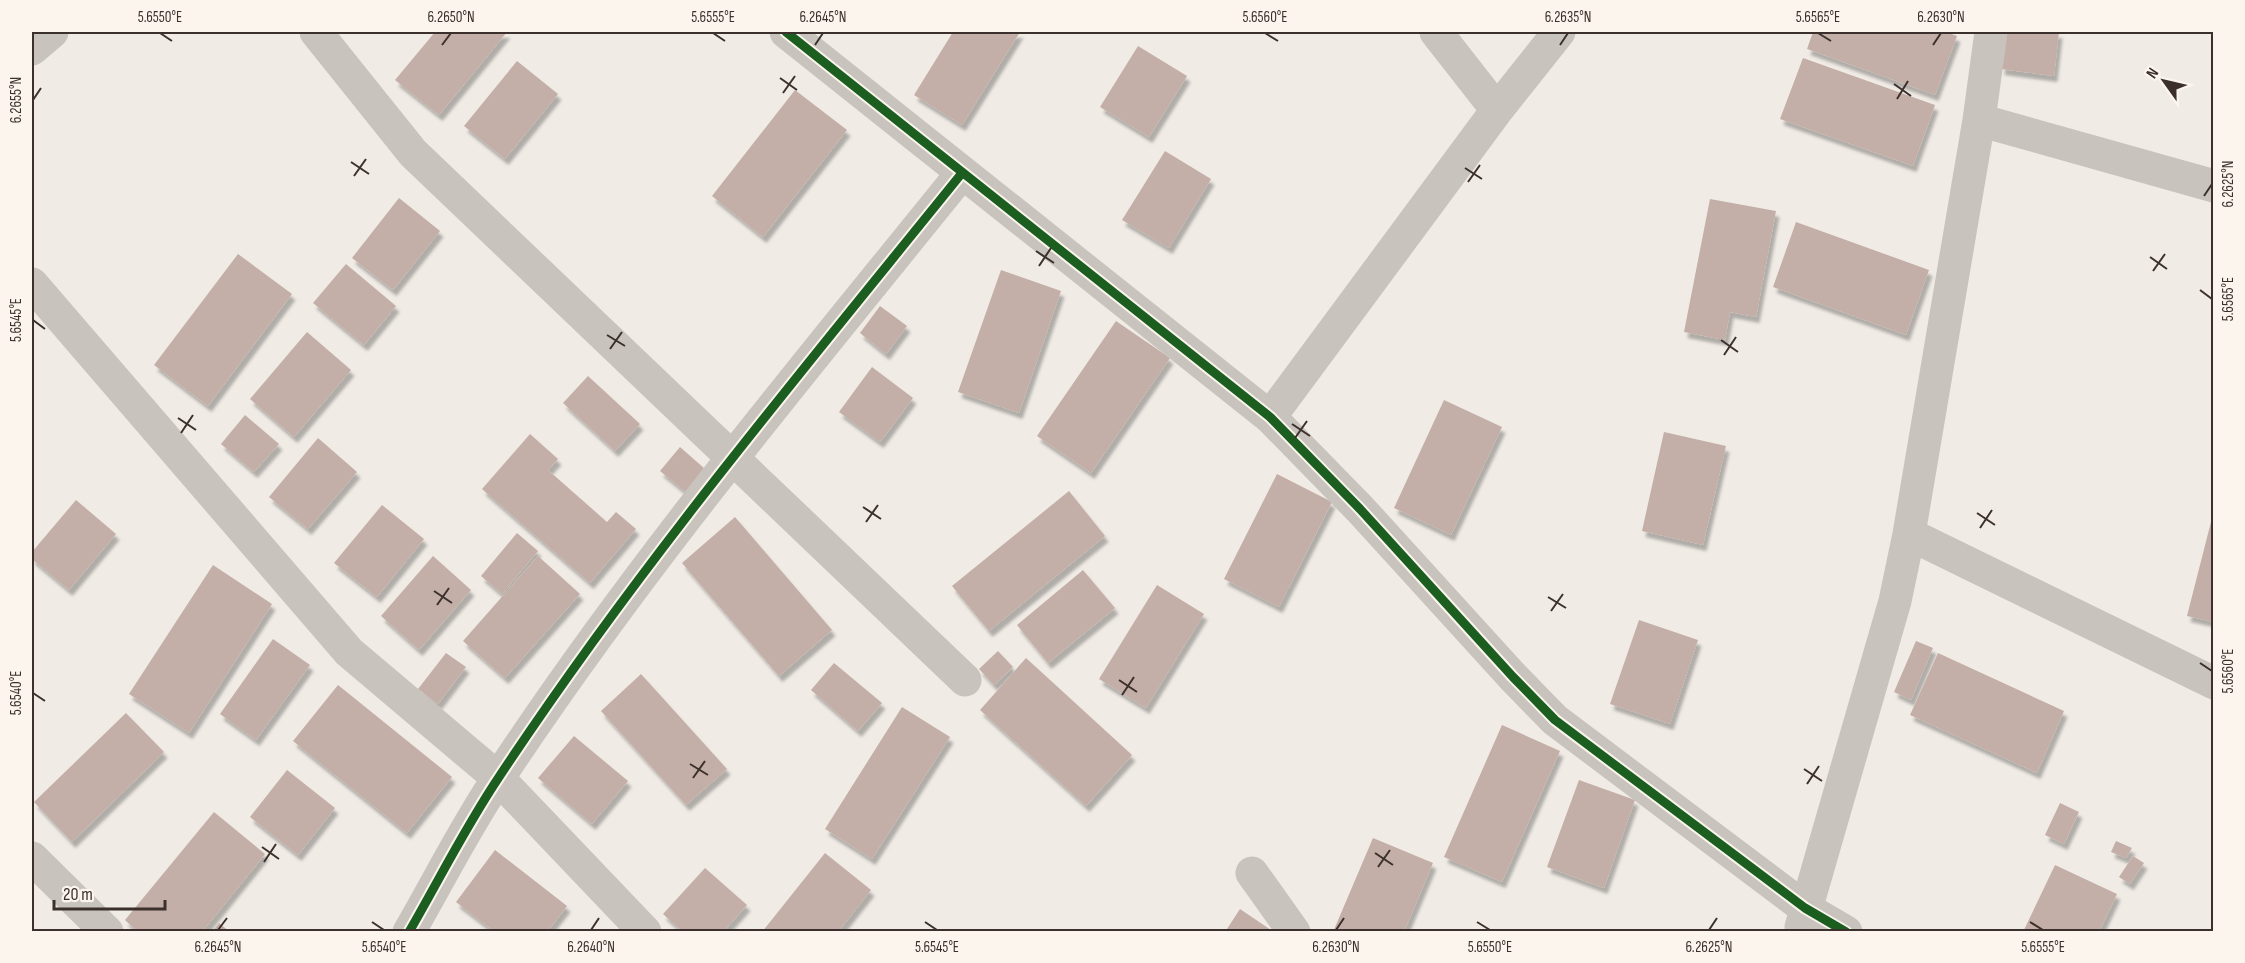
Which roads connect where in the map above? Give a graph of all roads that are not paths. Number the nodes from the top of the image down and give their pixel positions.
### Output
1 (52, 32) edge
2 (316, 32) edge
3 (786, 32) edge
4 (1436, 32) edge
5 (1559, 32) edge
6 (1991, 32) edge
7 (32, 49) edge
8 (1497, 110) junction
9 (1979, 120) junction
10 (962, 173) junction
11 (2214, 186) edge
12 (32, 284) edge
13 (1270, 417) junction
14 (732, 458) junction
15 (1909, 534) junction
16 (965, 680) dead end
17 (2214, 683) edge
18 (498, 778) junction
19 (32, 858) edge
20 (1252, 873) dead end
21 (1802, 920) edge
22 (107, 932) edge
23 (409, 932) edge
24 (645, 932) edge
25 (1294, 932) edge
26 (1846, 932) edge

1 - 7 street
2 - 14 street
3 - 10 street
4 - 8 street
5 - 8 street
6 - 9 street
8 - 13 street
9 - 11 street
9 - 15 street
10 - 13 street
10 - 14 street
12 - 18 street
13 - 21 street
14 - 16 street
14 - 18 street
15 - 17 street
15 - 21 street
18 - 23 street
18 - 24 street
19 - 22 street
20 - 25 street
21 - 26 street

